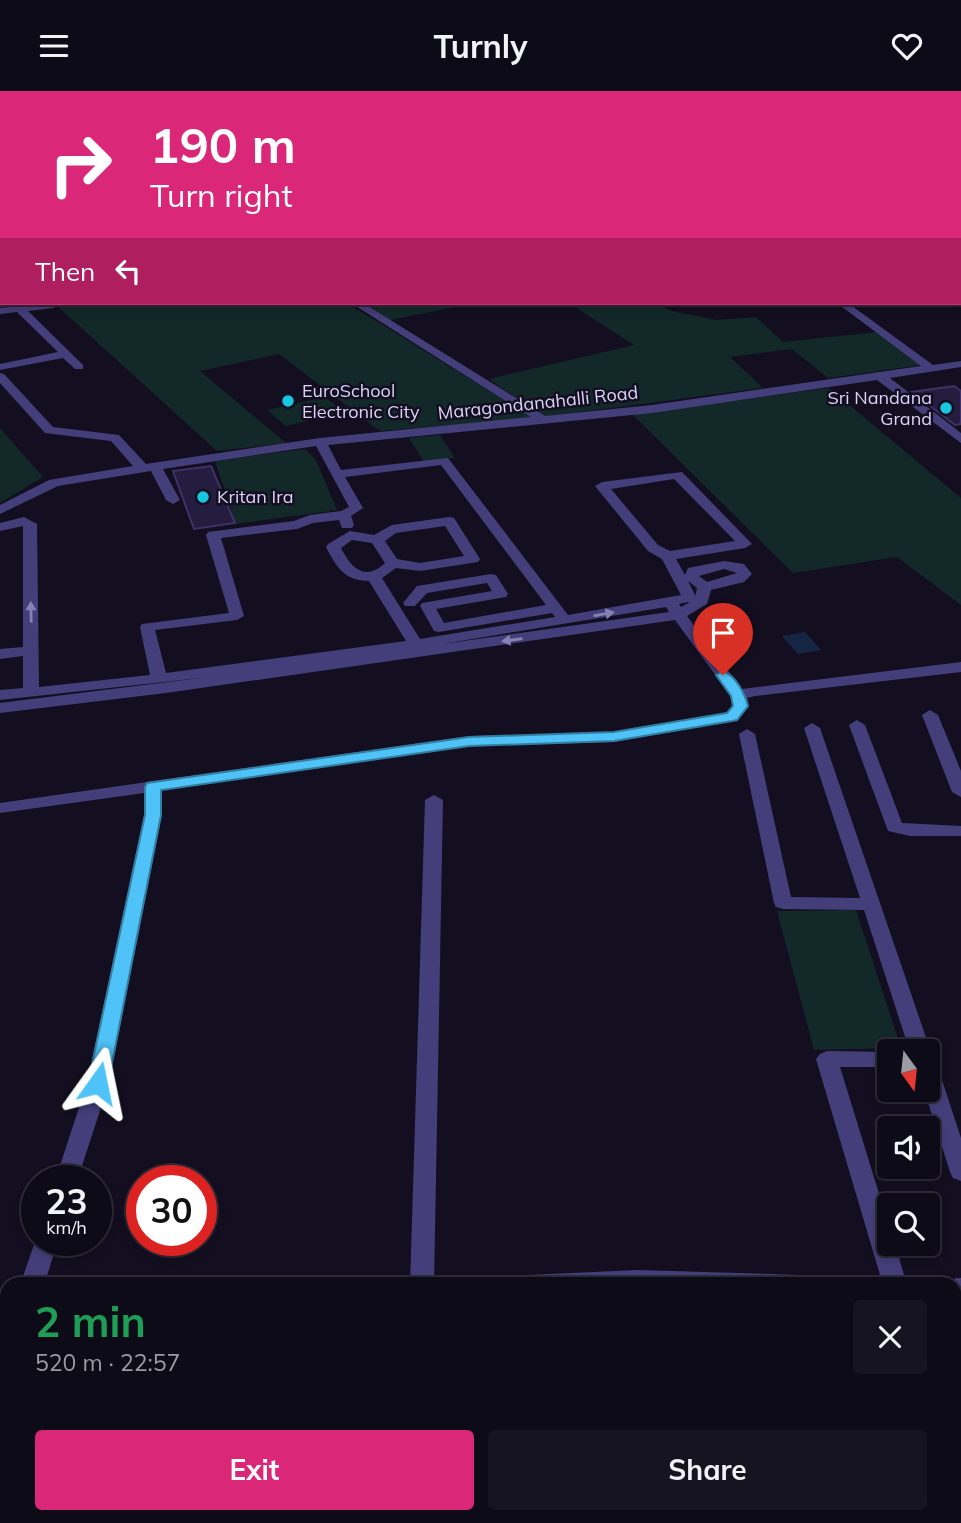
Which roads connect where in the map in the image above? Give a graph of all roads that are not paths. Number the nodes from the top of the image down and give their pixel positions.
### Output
1 (152, 91) edge
2 (158, 91) edge
3 (359, 305) edge
4 (845, 305) edge
5 (50, 306) dead end
6 (20, 309) junction
7 (0, 310) edge
8 (66, 354) junction
9 (961, 364) edge
10 (0, 367) edge
11 (79, 367) dead end
12 (930, 368) junction
13 (0, 376) edge
14 (880, 376) junction
15 (545, 421) junction
16 (961, 439) edge
17 (320, 442) junction
18 (149, 468) junction
19 (337, 474) junction
20 (173, 500) dead end
21 (0, 510) edge
22 (344, 515) junction
23 (0, 527) edge
24 (350, 535) junction
25 (377, 540) junction
26 (668, 556) junction
27 (752, 560) dead end
28 (392, 563) junction
29 (374, 577) junction
30 (410, 603) junction
31 (390, 605) junction
32 (427, 606) junction
33 (675, 609) junction
34 (560, 614) junction
35 (418, 648) junction
36 (31, 651) junction
37 (0, 654) edge
38 (961, 667) edge
39 (159, 679) junction
40 (0, 683) edge
41 (31, 686) junction
42 (0, 695) edge
43 (738, 695) junction
44 (0, 708) edge
45 (930, 715) dead end
46 (857, 726) dead end
47 (812, 728) dead end
48 (747, 734) dead end
49 (153, 787) junction
50 (961, 792) edge
51 (434, 800) dead end
52 (0, 808) edge
53 (961, 831) edge
54 (872, 904) junction
55 (917, 1039) edge
56 (877, 1059) edge
57 (938, 1103) edge
58 (71, 1165) edge
59 (961, 1172) edge
60 (41, 1256) edge
61 (35, 1277) edge
62 (422, 1277) edge
63 (893, 1277) edge

1 - 2 street
3 - 15 street
4 - 12 street
5 - 6 street
6 - 7 street
6 - 8 street
8 - 10 street
8 - 11 street
9 - 12 street, Maragondanahalli Road
12 - 14 street, Maragondanahalli Road
13 - 18 street
14 - 15 street, Maragondanahalli Road
14 - 16 street
15 - 17 street, Maragondanahalli Road
17 - 18 street, Maragondanahalli Road
17 - 19 street
18 - 20 street
18 - 21 street, Maragondanahalli Road
19 - 22 street
19 - 34 street
22 - 24 street
22 - 39 street
36 -> 23 street
24 - 25 street
24 - 29 street
25 - 28 street
25 - 28 street
26 - 26 street
26 - 33 street
27 - 33 street
28 - 29 street
29 - 31 street
30 - 31 street
30 - 32 street
30 - 32 street
31 - 35 street
32 - 34 street
34 -> 33 street
33 -> 35 street
33 - 43 street
34 - 35 street
35 - 39 street
35 - 44 street
36 - 37 street
36 - 41 street
38 - 43 street
39 - 41 street
40 - 41 street
41 - 42 street
43 - 49 street
45 - 50 street
46 - 53 street
47 - 54 street
48 - 54 street
49 - 52 street
49 - 58 street
51 - 62 street
54 - 55 street
56 - 63 street
57 - 59 street
60 - 61 street

